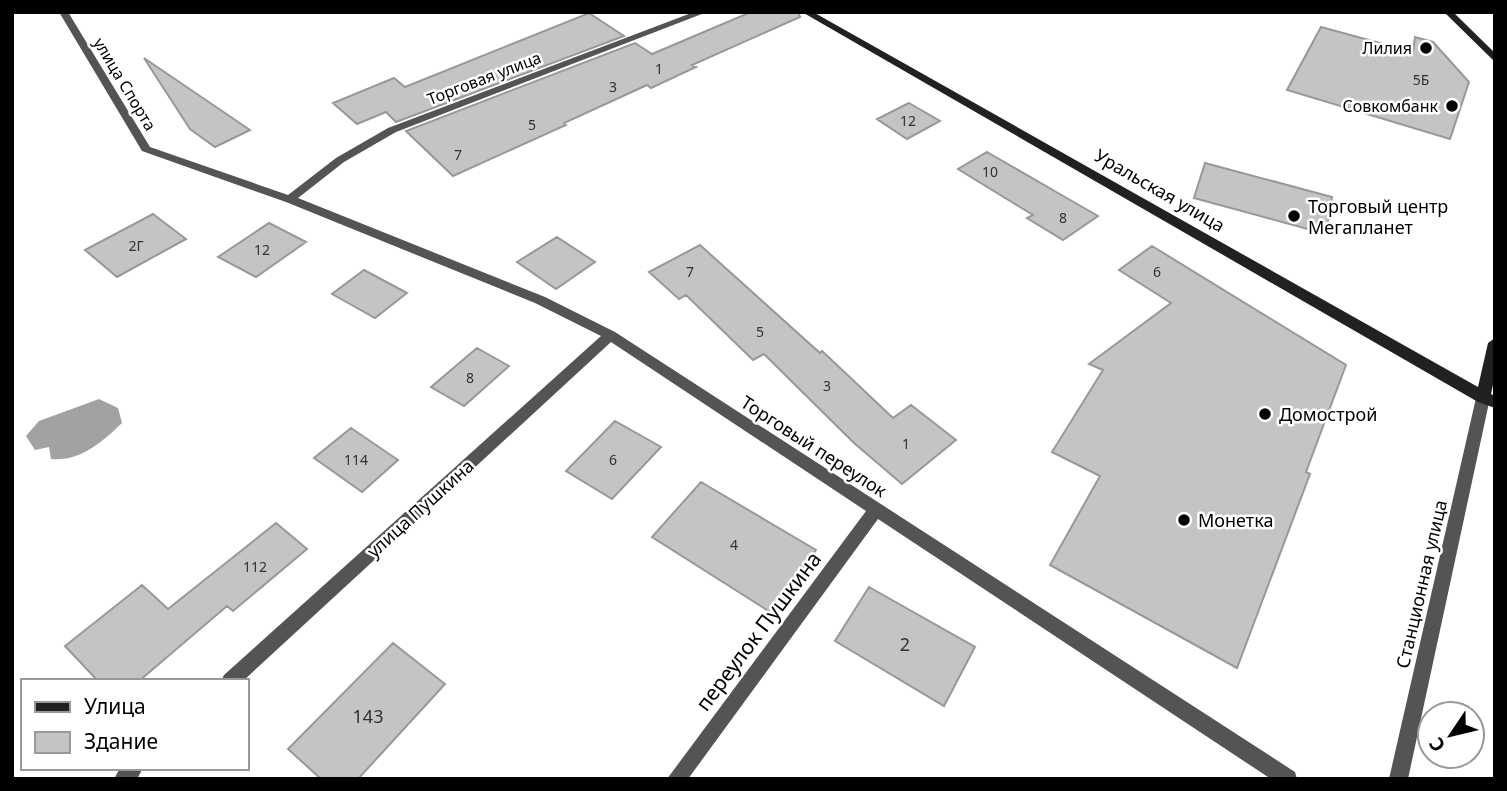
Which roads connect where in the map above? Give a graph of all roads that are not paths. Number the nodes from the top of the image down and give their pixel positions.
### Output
1 (63, 12) edge
2 (703, 12) edge
3 (806, 12) edge
4 (1448, 12) edge
5 (1495, 59) edge
6 (290, 199) junction
7 (610, 335) junction
8 (1495, 344) edge
9 (1489, 400) edge
10 (876, 510) junction
11 (232, 679) edge
12 (676, 779) edge
13 (1288, 779) edge
14 (1398, 779) edge

1 - 6 street, улица Спорта
2 - 6 street, Торговая улица
3 - 9 main road, Уральская улица
4 - 5 main road
6 - 7 street, Торговый переулок
7 - 10 street, Торговый переулок
7 - 11 street, улица Пушкина
8 - 9 main road
9 - 14 street, Станционная улица
10 - 12 street, переулок Пушкина
10 - 13 street, Торговый переулок

